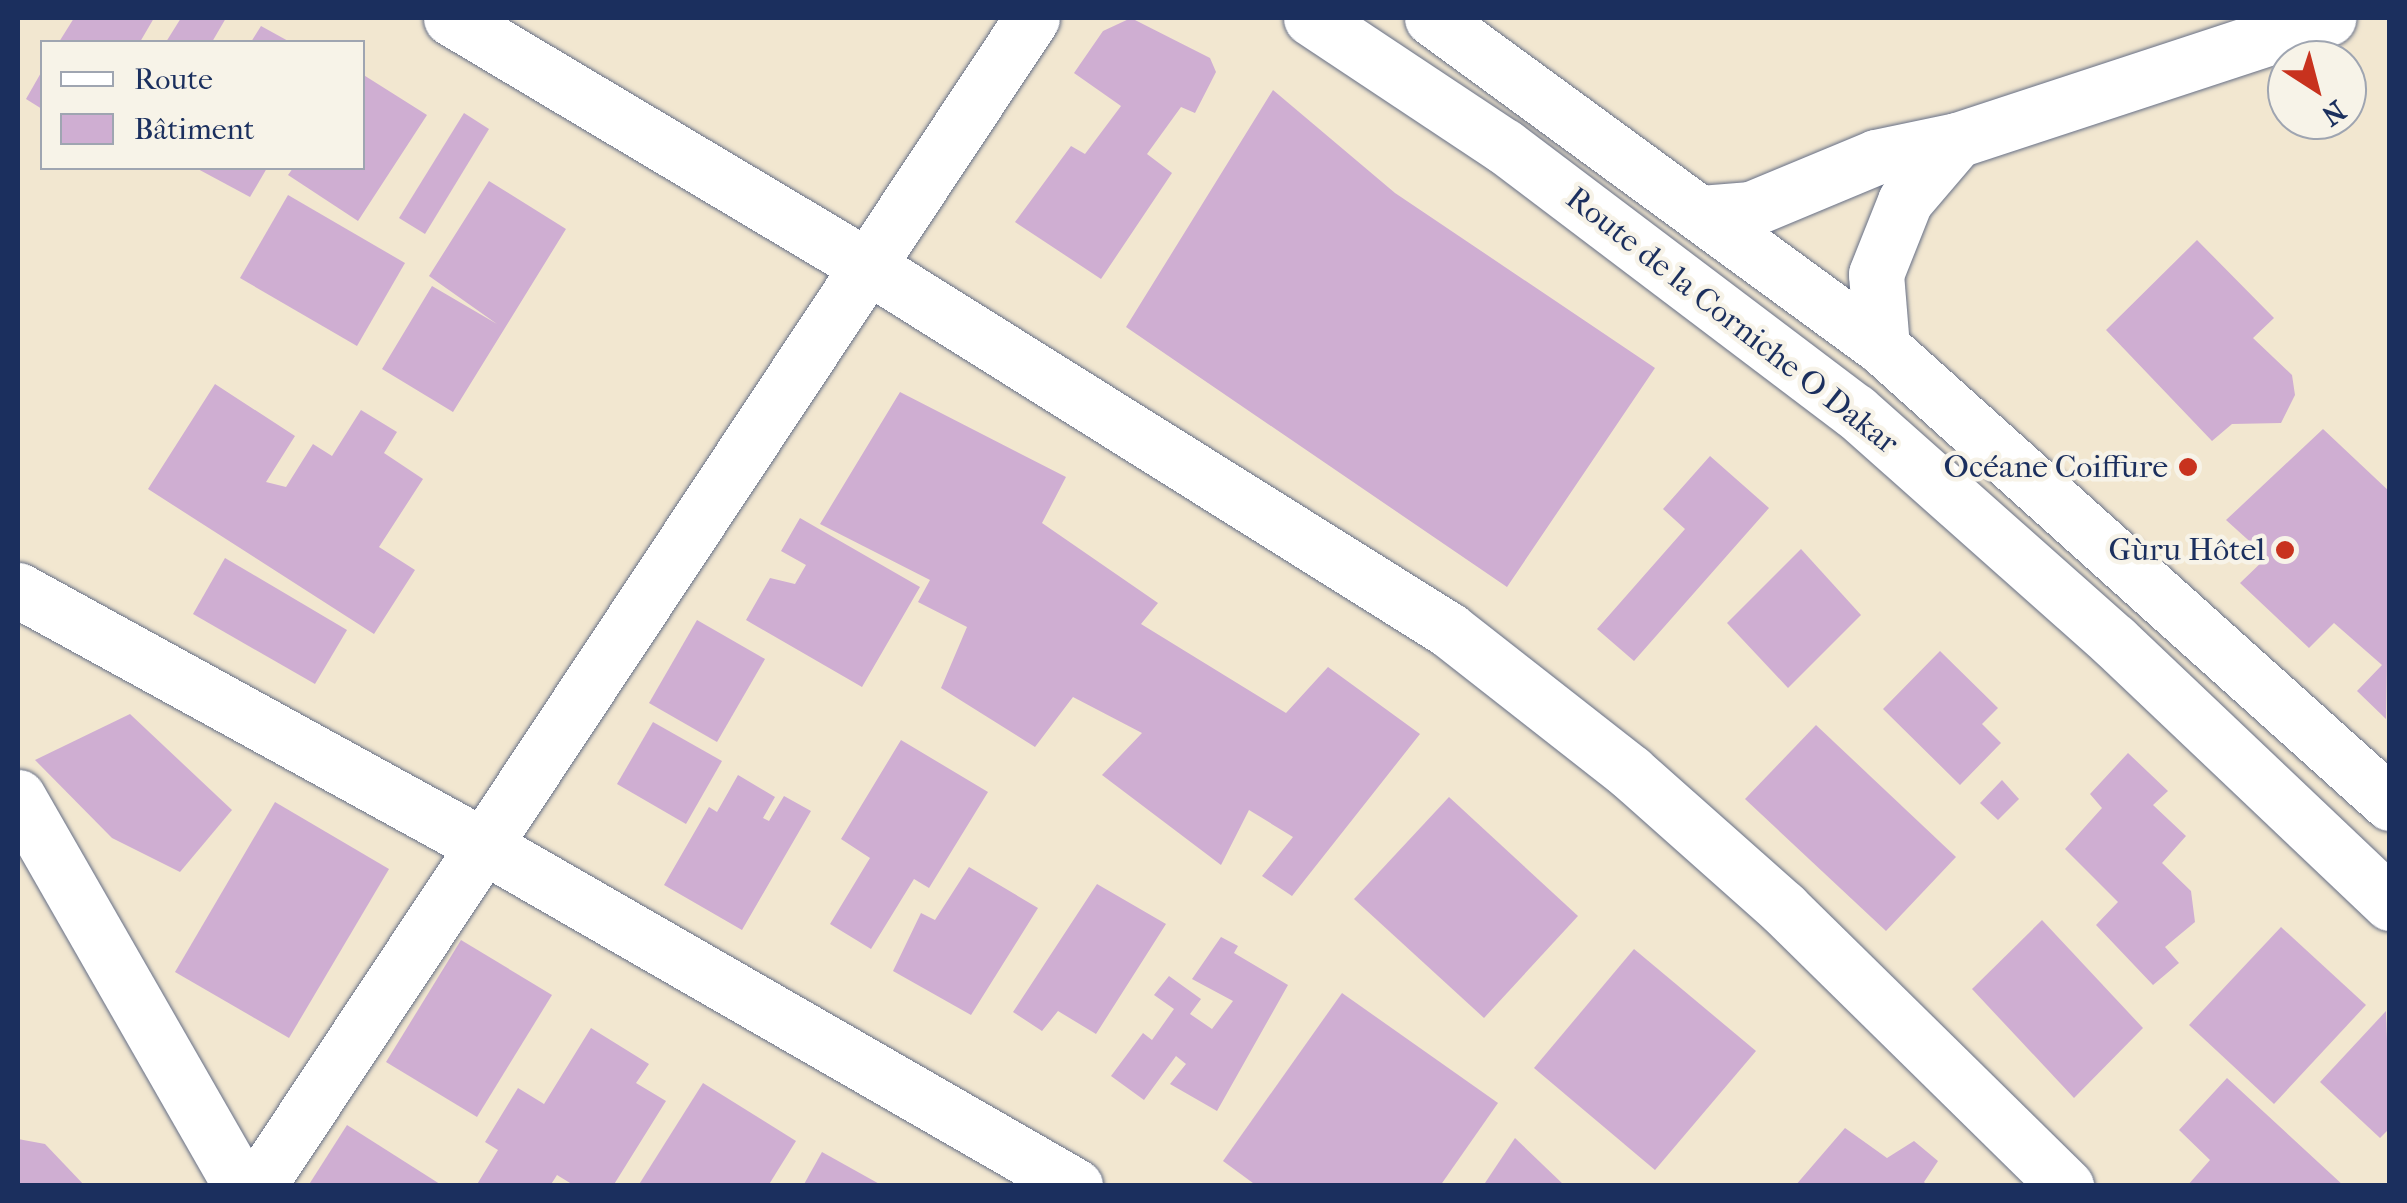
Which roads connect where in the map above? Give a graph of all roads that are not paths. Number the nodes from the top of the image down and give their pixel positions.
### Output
1 (450, 18) edge
2 (1032, 18) edge
3 (1311, 18) edge
4 (1432, 18) edge
5 (2329, 18) edge
6 (1957, 140) junction
7 (1700, 212) junction
8 (871, 268) junction
9 (1882, 347) junction
10 (18, 590) edge
11 (18, 797) edge
12 (2390, 803) edge
13 (484, 846) junction
14 (2390, 904) edge
15 (241, 1186) edge
16 (258, 1186) edge
17 (1076, 1186) edge
18 (2066, 1186) edge

1 - 8 main road
2 - 8 main road
3 - 14 main road, Route de la Corniche O Dakar
4 - 7 main road, Route de la Corniche O Dakar
5 - 6 main road
6 - 7 main road
6 - 9 main road
7 - 9 main road, Route de la Corniche O Dakar
8 - 13 main road
8 - 18 main road
9 - 12 main road, Route de la Corniche O Dakar
10 - 13 main road
11 - 15 main road
13 - 16 main road
13 - 17 main road

